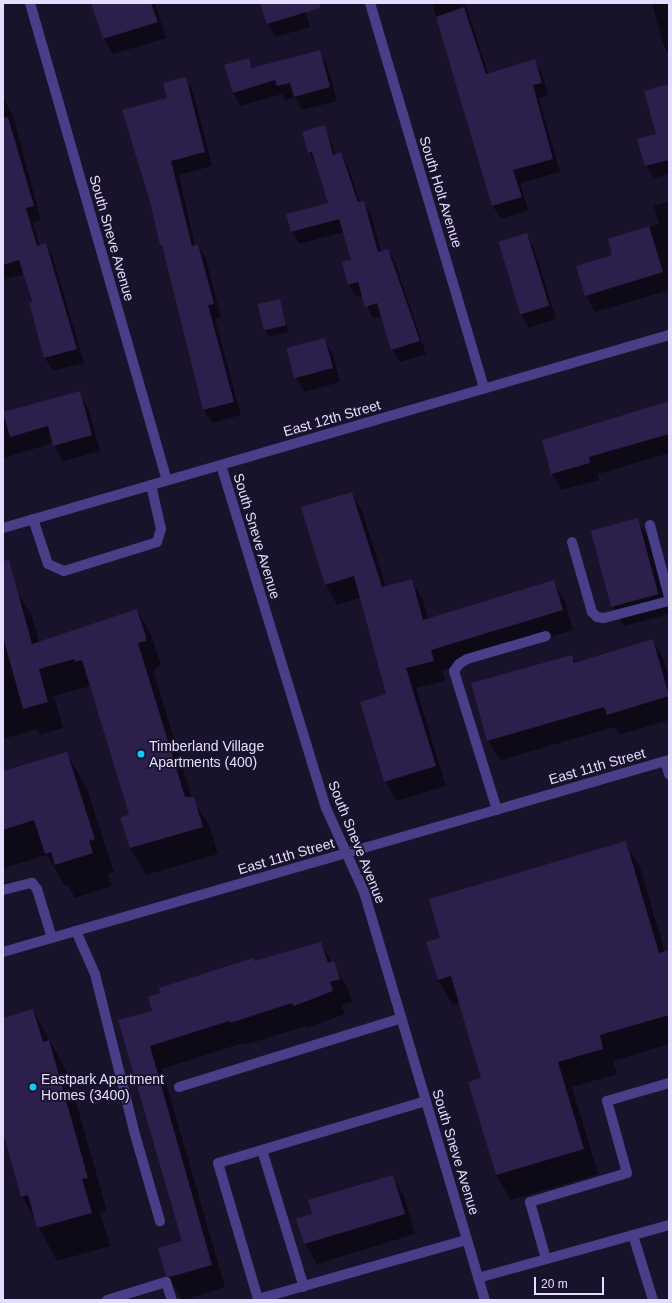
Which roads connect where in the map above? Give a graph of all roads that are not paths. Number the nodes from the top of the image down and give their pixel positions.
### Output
1 (30, 3) edge
2 (370, 3) edge
3 (669, 335) edge
4 (484, 389) junction
5 (221, 465) junction
6 (167, 480) junction
7 (151, 485) junction
8 (33, 519) junction
9 (650, 526) dead end
10 (3, 528) edge
11 (572, 542) dead end
12 (669, 597) edge
13 (669, 601) edge
14 (546, 636) dead end
15 (667, 760) edge
16 (669, 774) edge
17 (497, 810) junction
18 (346, 853) junction
19 (3, 890) edge
20 (76, 931) junction
21 (52, 938) junction
22 (3, 952) edge
23 (402, 1018) junction
24 (669, 1083) edge
25 (178, 1087) dead end
26 (426, 1101) junction
27 (262, 1150) junction
28 (160, 1221) dead end
29 (669, 1225) edge
30 (633, 1235) junction
31 (467, 1240) junction
32 (546, 1259) junction
33 (478, 1278) junction
34 (304, 1287) junction
35 (106, 1300) edge
36 (172, 1300) edge
37 (485, 1300) edge
38 (653, 1300) edge

1 - 6 street, South Sneve Avenue
2 - 4 street, South Holt Avenue
3 - 4 street, East 12th Street
4 - 5 street, East 12th Street
5 - 6 street, East 12th Street
5 - 18 street, South Sneve Avenue
6 - 7 street, East 12th Street
7 - 8 street, East 12th Street
7 - 8 street
8 - 10 street, East 12th Street
9 - 12 street
11 - 13 street
14 - 17 street
15 - 16 street
15 - 17 street, East 11th Street
17 - 18 street, East 11th Street
18 - 20 street, East 11th Street
18 - 23 street, South Sneve Avenue
19 - 21 street
20 - 21 street, East 11th Street
20 - 28 street
21 - 22 street, East 11th Street
23 - 25 street
23 - 26 street, South Sneve Avenue
24 - 32 street
26 - 27 street
26 - 31 street, South Sneve Avenue
27 - 34 street
27 - 34 street
29 - 30 street
30 - 32 street
30 - 38 street
31 - 33 street, South Sneve Avenue
31 - 34 street
32 - 33 street
33 - 37 street, South Sneve Avenue
35 - 36 street

